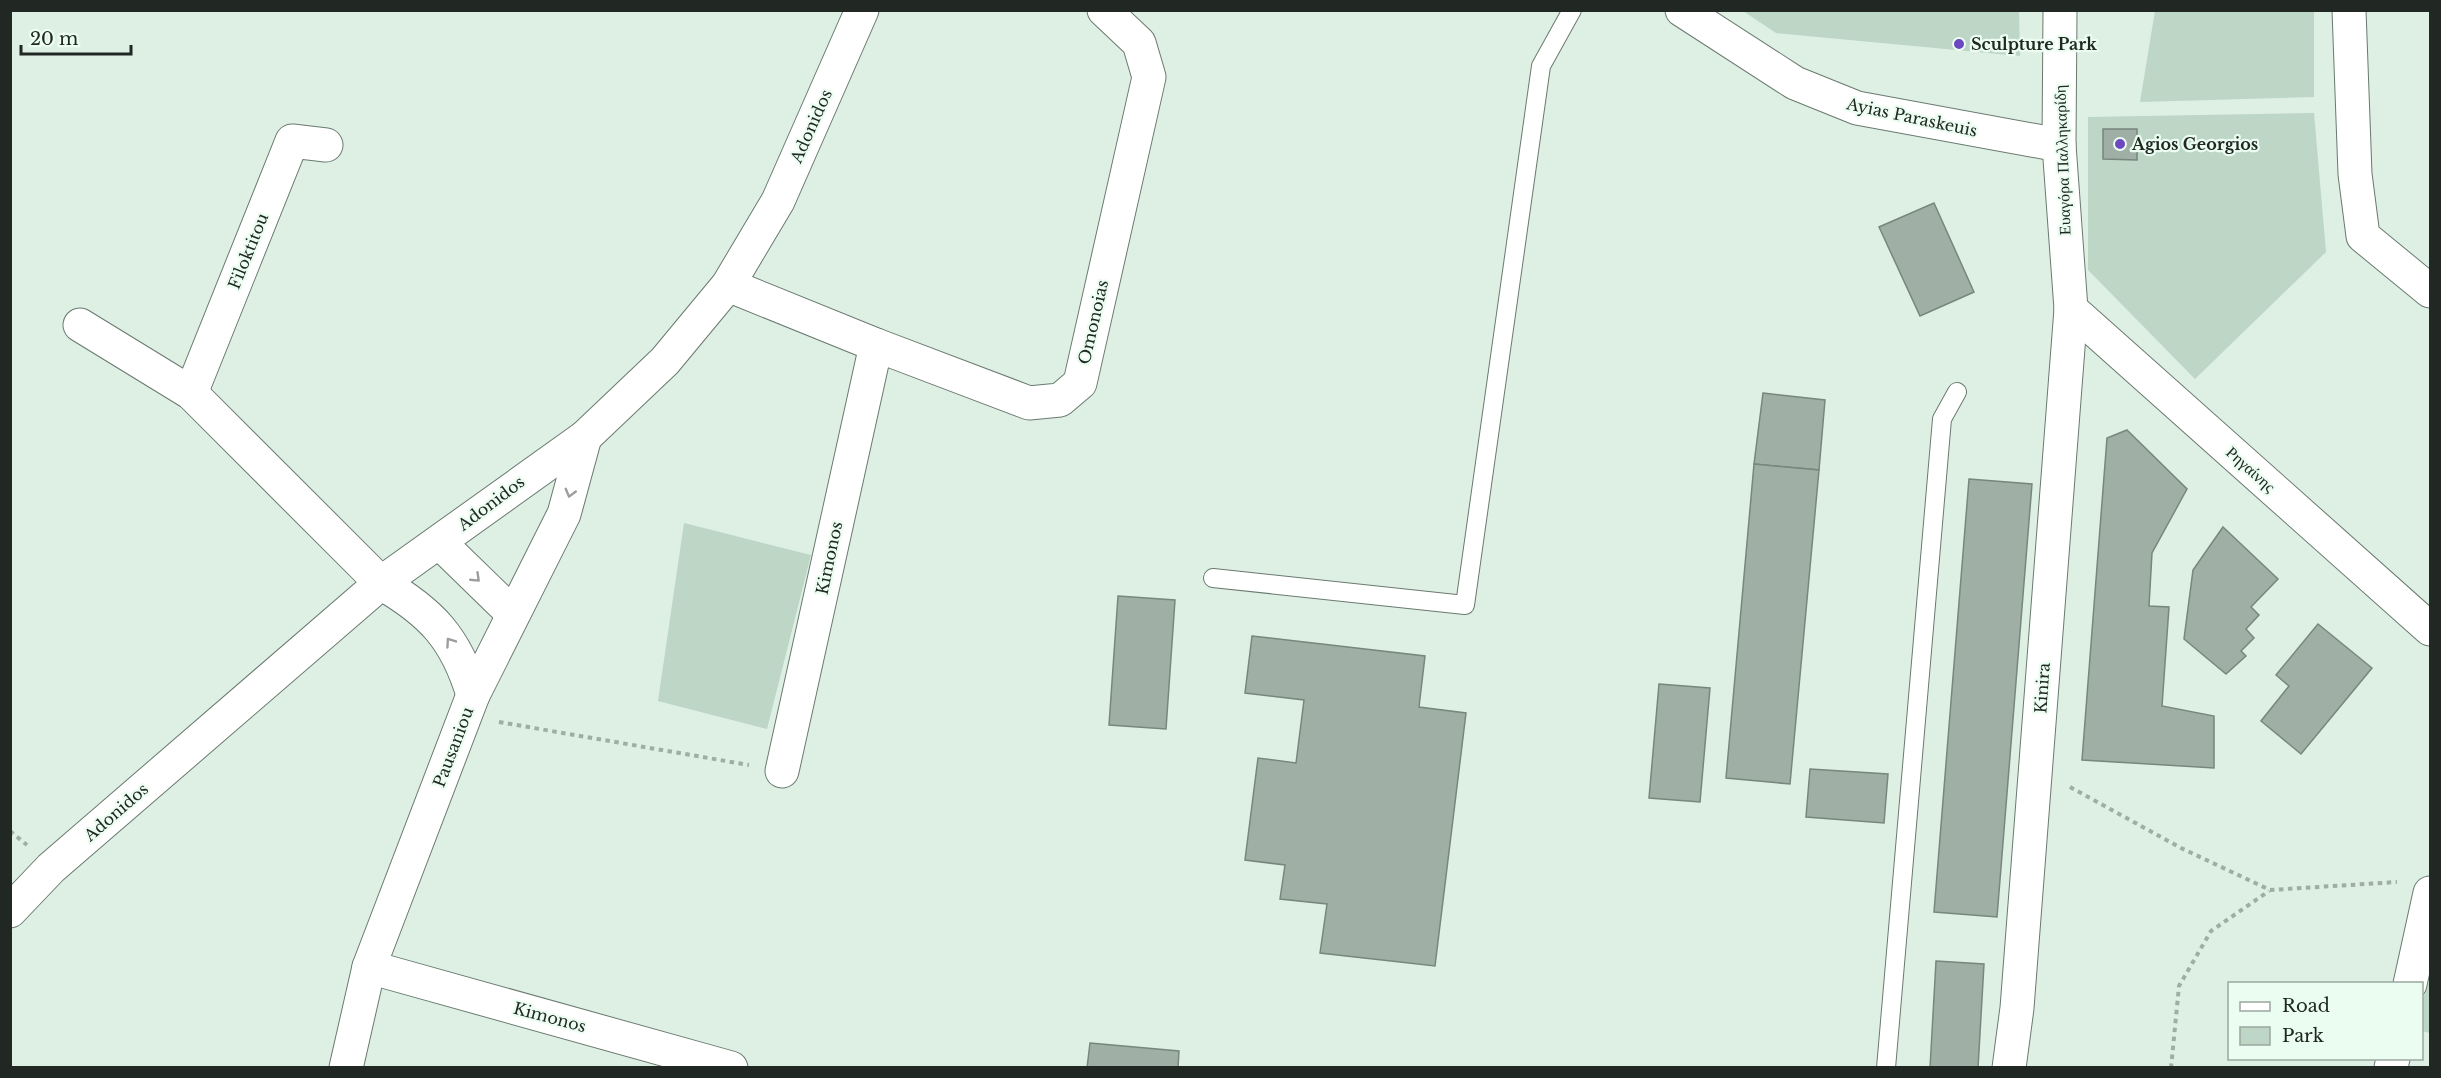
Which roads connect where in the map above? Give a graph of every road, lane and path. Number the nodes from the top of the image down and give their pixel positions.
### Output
1 (1104, 10) edge
2 (1572, 10) edge
3 (1682, 10) edge
4 (2060, 10) edge
5 (2349, 10) edge
6 (853, 13) edge
7 (2059, 145) junction
8 (326, 146) dead end
9 (728, 285) junction
10 (2430, 291) edge
11 (2071, 309) junction
12 (80, 325) dead end
13 (876, 345) junction
14 (1957, 392) dead end
15 (191, 393) junction
16 (585, 436) junction
17 (439, 542) junction
18 (1213, 578) dead end
19 (381, 583) junction
20 (513, 614) junction
21 (2430, 629) edge
22 (469, 705) junction
23 (782, 771) joint
24 (2035, 782) junction
25 (2419, 887) edge
26 (2270, 890) junction
27 (10, 911) edge
28 (369, 967) junction
29 (2410, 982) edge
30 (727, 1067) edge
31 (346, 1068) edge
32 (1886, 1068) edge
33 (2009, 1068) edge
34 (2171, 1068) edge

1 - 13 street, Omonoias
2 - 18 lane
3 - 7 street, Ayias Paraskeuis
4 - 7 street, Ευαγόρα Παλληκαρίδη
5 - 10 street
6 - 9 street, Adonidos
7 - 11 street, Ευαγόρα Παλληκαρίδη
8 - 15 street, Filoktitou
9 - 13 street, Omonoias
9 - 16 street, Adonidos
11 - 21 street, Ρηγαίνης
11 - 24 street, Kinira
12 - 15 street
13 - 23 street, Kimonos
14 - 32 lane
15 - 19 street
16 - 17 street, Adonidos
16 -> 20 street, Pausaniou
17 - 19 street, Adonidos
17 -> 20 street
22 -> 19 street
19 - 27 street, Adonidos
20 - 22 street, Pausaniou
22 - 23 path
22 - 28 street, Pausaniou
24 - 26 path
24 - 33 street, Kinira
25 - 26 path
25 - 29 street
26 - 34 path
28 - 30 street, Kimonos
28 - 31 street, Pausaniou

